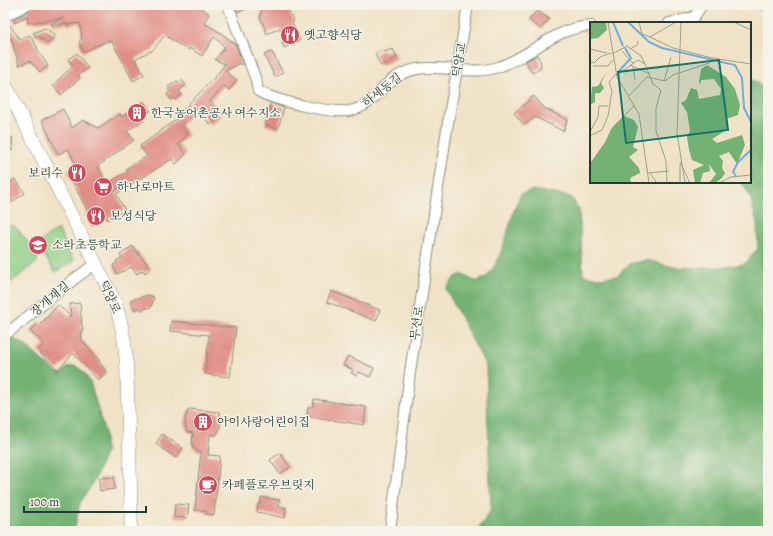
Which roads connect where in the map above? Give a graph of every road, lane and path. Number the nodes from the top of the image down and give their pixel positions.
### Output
1 (26, 5) edge
2 (228, 5) edge
3 (468, 5) edge
4 (702, 5) edge
5 (5, 16) edge
6 (673, 22) edge
7 (590, 26) edge
8 (5, 84) edge
9 (449, 116) joint
10 (95, 264) junction
11 (5, 335) edge
12 (131, 531) edge
13 (390, 531) edge

1 - 5 street
2 - 7 street, 하세동길
3 - 9 street, 덕양교, bridge
4 - 6 street
8 - 10 main road, 덕양로
9 - 13 street, 무선로
10 - 11 street, 장개재길
10 - 12 main road, 덕양로

